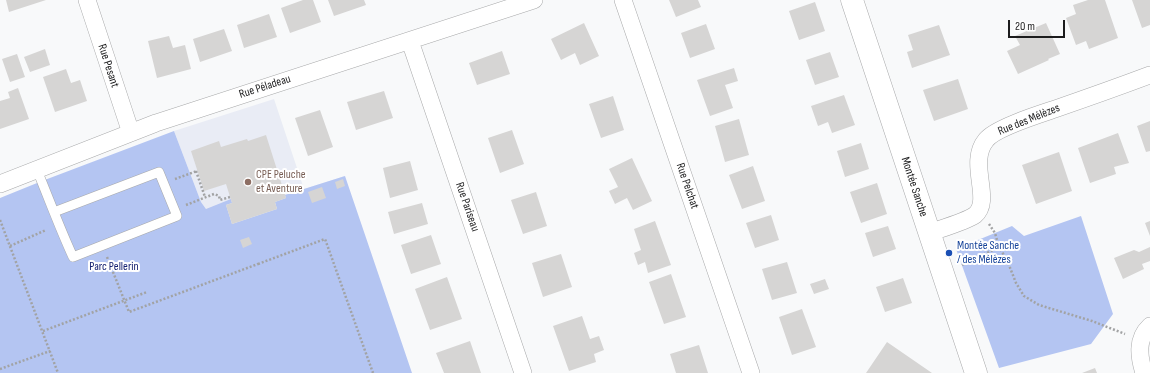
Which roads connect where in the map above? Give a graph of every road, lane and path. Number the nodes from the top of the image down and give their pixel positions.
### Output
1 (86, 0) edge
2 (534, 0) edge
3 (623, 0) edge
4 (852, 0) edge
5 (410, 40) junction
6 (1150, 75) edge
7 (131, 133) junction
8 (37, 170) junction
9 (190, 173) dead end
10 (0, 184) edge
11 (205, 197) junction
12 (230, 197) dead end
13 (197, 200) dead end
14 (54, 212) junction
15 (0, 222) edge
16 (989, 224) dead end
17 (929, 233) junction
18 (35, 235) dead end
19 (10, 246) junction
20 (999, 247) junction
21 (107, 256) dead end
22 (961, 265) dead end
23 (222, 273) dead end
24 (224, 276) junction
25 (147, 292) dead end
26 (125, 300) junction
27 (1150, 326) edge
28 (1115, 330) dead end
29 (43, 331) junction
30 (50, 351) junction
31 (0, 368) edge
32 (58, 373) edge
33 (373, 373) edge
34 (523, 373) edge
35 (751, 373) edge
36 (976, 373) edge
37 (1144, 373) edge

1 - 7 street, Rue Pesant
2 - 5 street, Rue Péladeau
3 - 35 street, Rue Pelchat
4 - 17 street, Montée Sanche
5 - 7 street, Rue Péladeau
5 - 34 street, Rue Pariseau
6 - 17 street, Rue des Mélèzes
7 - 8 street, Rue Péladeau
8 - 10 street, Rue Péladeau
8 - 14 lane
9 - 11 path
11 - 12 path
11 - 13 path
14 - 14 lane
15 - 19 path
16 - 20 path
17 - 36 street, Montée Sanche
18 - 19 path
19 - 29 path
20 - 22 path
20 - 28 path
21 - 26 path
23 - 24 path
24 - 26 path
24 - 33 path
25 - 26 path
26 - 29 path
27 - 37 street
29 - 30 path
30 - 31 path
30 - 32 path

